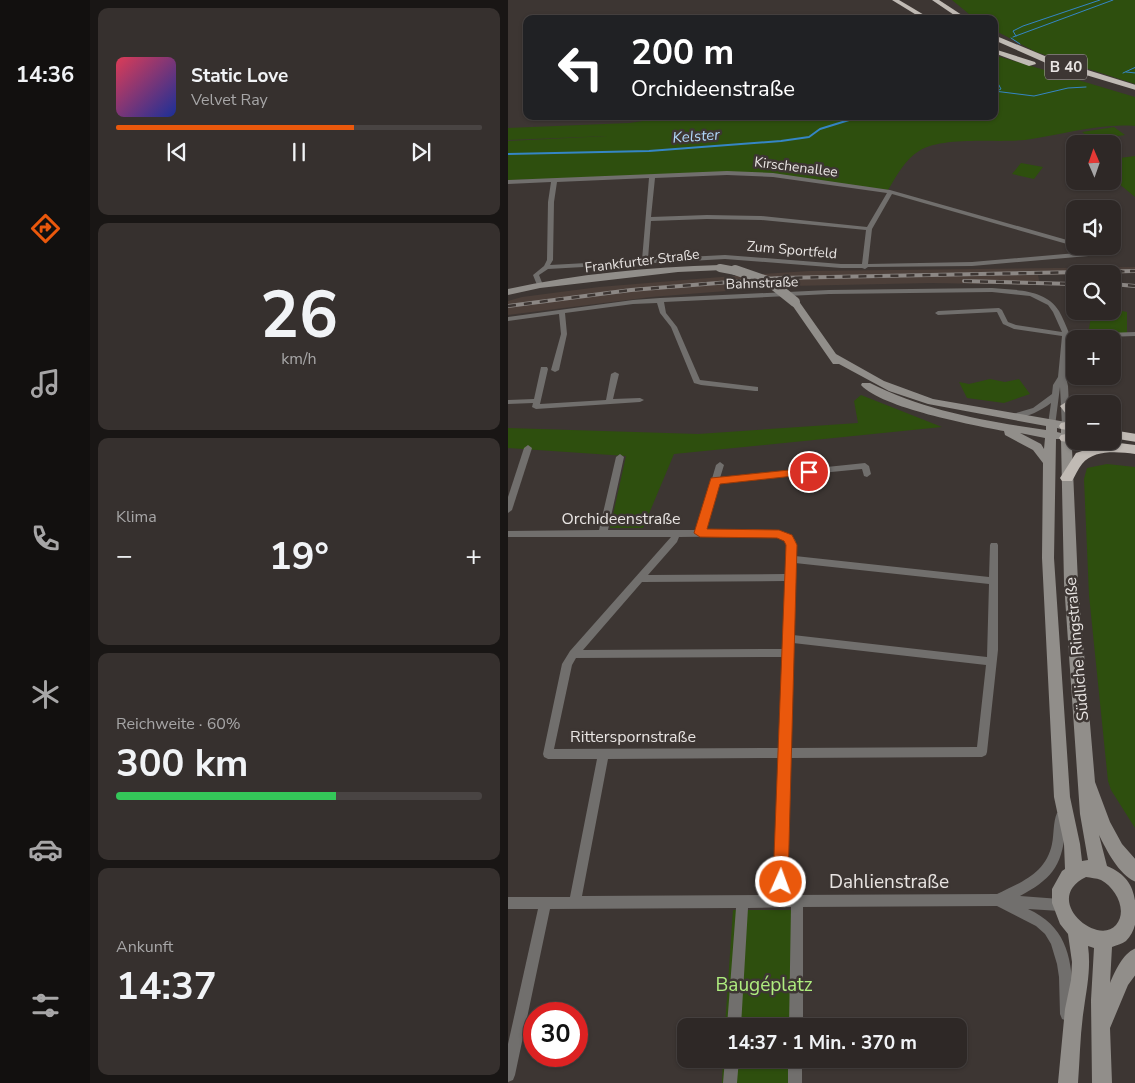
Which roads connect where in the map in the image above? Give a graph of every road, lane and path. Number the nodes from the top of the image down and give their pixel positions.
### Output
1 (895, 0) edge
2 (906, 0) edge
3 (926, 0) edge
4 (935, 0) edge
5 (945, 0) edge
6 (934, 8) dead end
7 (953, 10) junction
8 (921, 15) edge
9 (923, 15) edge
10 (960, 15) edge
11 (998, 39) edge
12 (998, 47) edge
13 (998, 52) edge
14 (1094, 81) junction
15 (1136, 88) edge
16 (1136, 92) edge
17 (652, 176) junction
18 (554, 180) junction
19 (508, 182) edge
20 (890, 192) junction
21 (649, 219) junction
22 (869, 229) junction
23 (1066, 242) edge
24 (1066, 251) edge
25 (1074, 255) edge
26 (1061, 256) junction
27 (645, 261) junction
28 (546, 267) junction
29 (865, 267) junction
30 (540, 286) junction
31 (508, 292) edge
32 (660, 300) junction
33 (562, 311) junction
34 (938, 313) dead end
35 (508, 319) edge
36 (1066, 334) junction
37 (1136, 334) edge
38 (1121, 335) edge
39 (830, 353) junction
40 (544, 369) dead end
41 (555, 370) dead end
42 (615, 374) dead end
43 (1062, 377) junction
44 (756, 389) dead end
45 (1056, 395) junction
46 (1066, 395) edge
47 (640, 400) dead end
48 (536, 401) junction
49 (508, 402) edge
50 (609, 402) junction
51 (1012, 417) junction
52 (986, 422) junction
53 (1051, 429) junction
54 (1066, 432) edge
55 (1121, 437) edge
56 (1136, 438) edge
57 (1121, 441) edge
58 (528, 448) dead end
59 (1069, 450) edge
60 (1089, 450) edge
61 (1136, 450) edge
62 (620, 457) dead end
63 (1049, 463) junction
64 (720, 465) dead end
65 (867, 474) dead end
66 (1067, 478) junction
67 (715, 481) junction
68 (508, 510) edge
69 (676, 533) junction
70 (700, 533) junction
71 (508, 534) edge
72 (603, 534) junction
73 (994, 545) dead end
74 (791, 559) junction
75 (790, 578) junction
76 (640, 579) junction
77 (992, 581) junction
78 (788, 638) junction
79 (788, 653) junction
80 (573, 654) junction
81 (990, 661) junction
82 (785, 753) junction
83 (603, 754) junction
84 (1087, 778) junction
85 (1062, 797) junction
86 (1074, 871) junction
87 (1100, 871) junction
88 (1136, 874) edge
89 (997, 900) junction
90 (742, 902) junction
91 (780, 902) junction
92 (797, 902) junction
93 (508, 903) edge
94 (545, 903) junction
95 (576, 903) junction
96 (1060, 905) junction
97 (1076, 931) junction
98 (1103, 940) junction
99 (1136, 956) edge
100 (735, 1018) edge
101 (796, 1018) edge
102 (1100, 1030) junction
103 (731, 1068) edge
104 (795, 1068) edge
105 (508, 1074) edge
106 (1068, 1074) edge
107 (730, 1083) edge
108 (795, 1083) edge
109 (1102, 1083) edge

1 - 8 highway
2 - 9 highway
3 - 6 highway
4 - 7 highway
5 - 7 highway
7 - 10 highway
11 - 15 highway, B 40
12 - 14 highway
13 - 14 highway, B 40
14 - 16 highway, B 40
17 - 18 street, Kirschenallee
17 - 20 street, Kirschenallee
17 - 21 street
18 - 19 street, Kirschenallee
18 - 28 street
20 - 22 street
20 - 23 street, Kirschenallee
21 - 22 street
21 - 27 street
22 - 29 street
24 - 26 street
25 - 26 street, Zum Sportfeld
26 - 29 street, Zum Sportfeld
27 - 28 street, Zum Sportfeld
27 - 29 street, Zum Sportfeld
28 - 30 street
30 - 31 main road, Frankfurter Straße
30 - 39 main road, Frankfurter Straße, bridge
32 - 33 street, Bahnstraße
32 - 36 street, Bahnstraße
32 - 44 street
33 - 35 street, Bahnstraße
33 - 41 street
34 - 36 street
36 - 43 street
37 - 38 street
39 - 51 main road
39 - 52 main road
40 - 48 street
42 - 50 street
43 - 45 street
43 - 46 street
45 - 51 street
45 - 53 street
47 - 50 street
48 - 49 street
48 - 50 street
51 - 53 main road
52 - 53 main road
52 - 63 main road
53 - 54 main road
53 - 63 main road, Südliche Ringstraße
55 - 56 highway
57 - 61 highway
58 - 68 street
59 - 66 main road, Südliche Ringstraße
60 - 66 highway
62 - 72 street
63 - 85 main road, Südliche Ringstraße
64 - 67 street
65 - 67 street
66 - 84 main road, Südliche Ringstraße
67 - 70 street
69 - 70 street, Orchideenstraße
69 - 72 street, Orchideenstraße
69 - 76 street, Ritterspornstraße
70 - 74 street, Orchideenstraße
71 - 72 street, Orchideenstraße
73 - 77 street
74 - 75 street, Orchideenstraße
74 - 77 street
75 - 76 street
75 - 78 street, Orchideenstraße
76 - 80 street, Ritterspornstraße
77 - 81 street
78 - 79 street, Orchideenstraße
78 - 81 street
79 - 80 street
79 - 82 street, Orchideenstraße
80 - 83 street, Ritterspornstraße
81 - 82 street, Ritterspornstraße
82 - 83 street, Ritterspornstraße
82 - 91 street, Orchideenstraße
83 - 95 street
84 - 87 main road, Südliche Ringstraße
84 - 88 main road
85 - 86 main road, Südliche Ringstraße
85 - 89 street, Südliche Ringstraße
86 - 87 main road
86 - 96 main road
87 - 98 main road
89 - 92 street, Dahlienstraße
89 - 96 street, Dahlienstraße
89 - 106 street
90 - 91 street, Dahlienstraße
90 - 95 street, Dahlienstraße
90 - 100 street
91 - 92 street, Dahlienstraße
92 - 101 street
93 - 94 street, Dahlienstraße
94 - 95 street, Dahlienstraße
94 - 105 street
96 - 97 main road
97 - 98 main road
97 - 106 main road
98 - 102 main road
99 - 102 main road
102 - 109 main road
103 - 107 street
104 - 108 street

